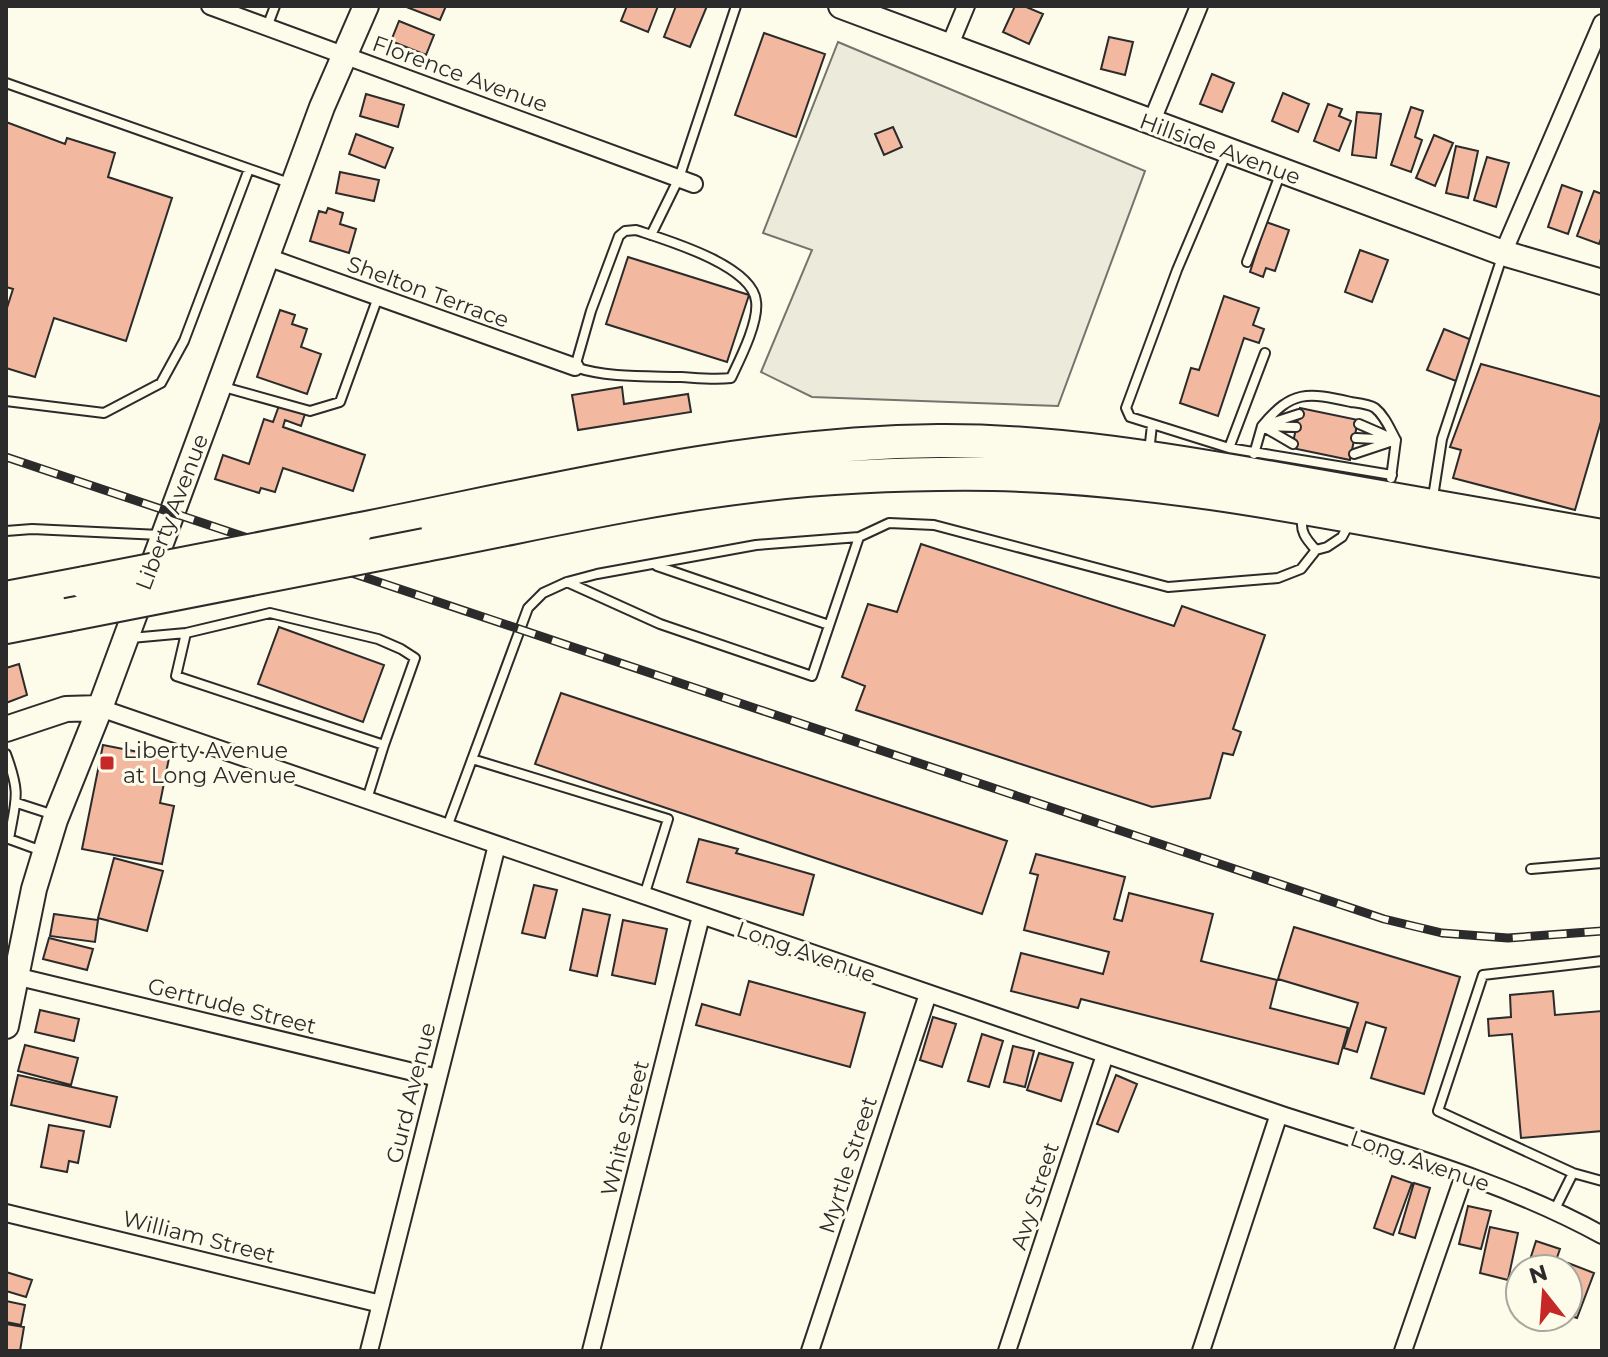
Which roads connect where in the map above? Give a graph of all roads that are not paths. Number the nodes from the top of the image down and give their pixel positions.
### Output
1 (210, 6) edge
2 (275, 6) edge
3 (736, 6) edge
4 (841, 6) edge
5 (966, 6) edge
6 (1199, 6) edge
7 (363, 7) edge
8 (1602, 23) edge
9 (267, 27) junction
10 (949, 47) junction
11 (345, 55) junction
12 (6, 83) edge
13 (1151, 123) junction
14 (1227, 152) junction
15 (249, 169) junction
16 (1281, 172) junction
17 (687, 181) junction
18 (293, 185) junction
19 (651, 235) junction
20 (1503, 253) junction
21 (267, 257) junction
22 (1247, 262) dead end
23 (1602, 282) edge
24 (378, 297) junction
25 (1265, 353) dead end
26 (575, 367) junction
27 (220, 385) junction
28 (6, 401) edge
29 (1299, 414) dead end
30 (1359, 424) dead end
31 (1152, 425) junction
32 (1262, 426) junction
33 (1296, 427) dead end
34 (1356, 438) dead end
35 (1396, 440) junction
36 (1293, 444) dead end
37 (1229, 448) junction
38 (1354, 454) dead end
39 (1148, 459) junction
40 (1251, 462) junction
41 (1390, 487) junction
42 (1432, 506) junction
43 (1305, 509) junction
44 (1354, 518) junction
45 (6, 531) edge
46 (165, 535) junction
47 (1602, 536) edge
48 (859, 537) junction
49 (1316, 550) junction
50 (1602, 561) edge
51 (656, 565) junction
52 (567, 582) junction
53 (6, 598) edge
54 (829, 625) junction
55 (6, 627) edge
56 (186, 633) junction
57 (126, 638) junction
58 (100, 708) junction
59 (6, 729) edge
60 (384, 745) junction
61 (6, 754) edge
62 (472, 759) junction
63 (366, 800) junction
64 (17, 803) junction
65 (56, 815) junction
66 (447, 828) junction
67 (8, 839) edge
68 (497, 845) junction
69 (45, 852) junction
70 (1602, 863) edge
71 (1531, 869) dead end
72 (644, 896) junction
73 (701, 916) junction
74 (1602, 961) edge
75 (15, 976) junction
76 (928, 994) junction
77 (6, 1026) edge
78 (1105, 1055) junction
79 (438, 1078) junction
80 (1279, 1114) junction
81 (1573, 1173) junction
82 (1464, 1175) junction
83 (1602, 1181) edge
84 (1555, 1209) junction
85 (6, 1213) edge
86 (1602, 1235) edge
87 (381, 1304) junction
88 (369, 1351) edge
89 (591, 1351) edge
90 (810, 1351) edge
91 (1007, 1351) edge
92 (1201, 1351) edge
93 (1403, 1351) edge

1 - 9 street, Florence Avenue
2 - 9 lane
3 - 17 lane
4 - 10 street, Hillside Avenue
5 - 10 street
6 - 13 street
7 - 11 street, Liberty Avenue
8 - 20 street
9 - 11 street, Florence Avenue
10 - 13 street, Hillside Avenue
11 - 17 street, Florence Avenue
11 - 18 street, Liberty Avenue
12 - 15 lane
13 - 14 street, Hillside Avenue
14 - 16 street, Hillside Avenue
14 - 31 lane
15 - 18 lane
15 - 28 lane
16 - 20 street, Hillside Avenue
16 - 22 lane
17 - 19 lane
18 - 21 street, Liberty Avenue
19 - 26 lane
19 - 26 lane
20 - 23 street, Hillside Avenue
20 - 42 lane
21 - 24 street, Shelton Terrace
21 - 27 street, Liberty Avenue
24 - 26 street, Shelton Terrace
24 - 27 lane
25 - 37 lane
27 - 46 street, Liberty Avenue
29 - 32 lane
30 - 35 lane
31 - 37 lane
31 - 39 lane
32 - 33 lane
32 - 35 lane
32 - 36 lane
32 - 40 lane
34 - 35 lane
35 - 38 lane
35 - 41 lane
37 - 40 lane
39 - 40 highway
39 - 53 highway, bridge
40 - 41 highway
41 - 42 highway
42 - 47 highway
43 - 44 highway
43 - 49 lane
43 - 55 highway, bridge
44 - 49 lane
44 - 50 highway
45 - 46 lane
46 - 57 street, Liberty Avenue
48 - 49 lane
48 - 51 lane
48 - 54 lane
51 - 52 lane
51 - 54 lane
52 - 54 lane
52 - 62 lane
56 - 57 lane
56 - 60 lane
56 - 60 lane
57 - 58 street, Liberty Avenue
58 - 59 street, Long Avenue
58 - 63 street, Long Avenue
58 - 65 street, Liberty Avenue
60 - 63 lane
61 - 64 lane
62 - 66 lane
62 - 72 lane
63 - 66 street, Long Avenue
64 - 65 lane
64 - 67 lane
65 - 69 street, Liberty Avenue
66 - 68 street, Long Avenue
67 - 69 lane
68 - 72 street, Long Avenue
68 - 79 street, Gurd Avenue
69 - 75 street, Liberty Avenue
70 - 71 lane
72 - 73 street, Long Avenue
73 - 76 street, Long Avenue
73 - 89 street, White Street
74 - 81 lane
75 - 77 street, Liberty Avenue
75 - 79 street, Gertrude Street
76 - 78 street, Long Avenue
76 - 90 street, Myrtle Street
78 - 80 street, Long Avenue
78 - 91 street, Avy Street
79 - 87 street, Gurd Avenue
80 - 82 street, Long Avenue
80 - 92 street
81 - 83 lane
81 - 84 lane
82 - 84 street, Long Avenue
82 - 93 street
84 - 86 street, Long Avenue
85 - 87 street, William Street
87 - 88 street, Gurd Avenue

